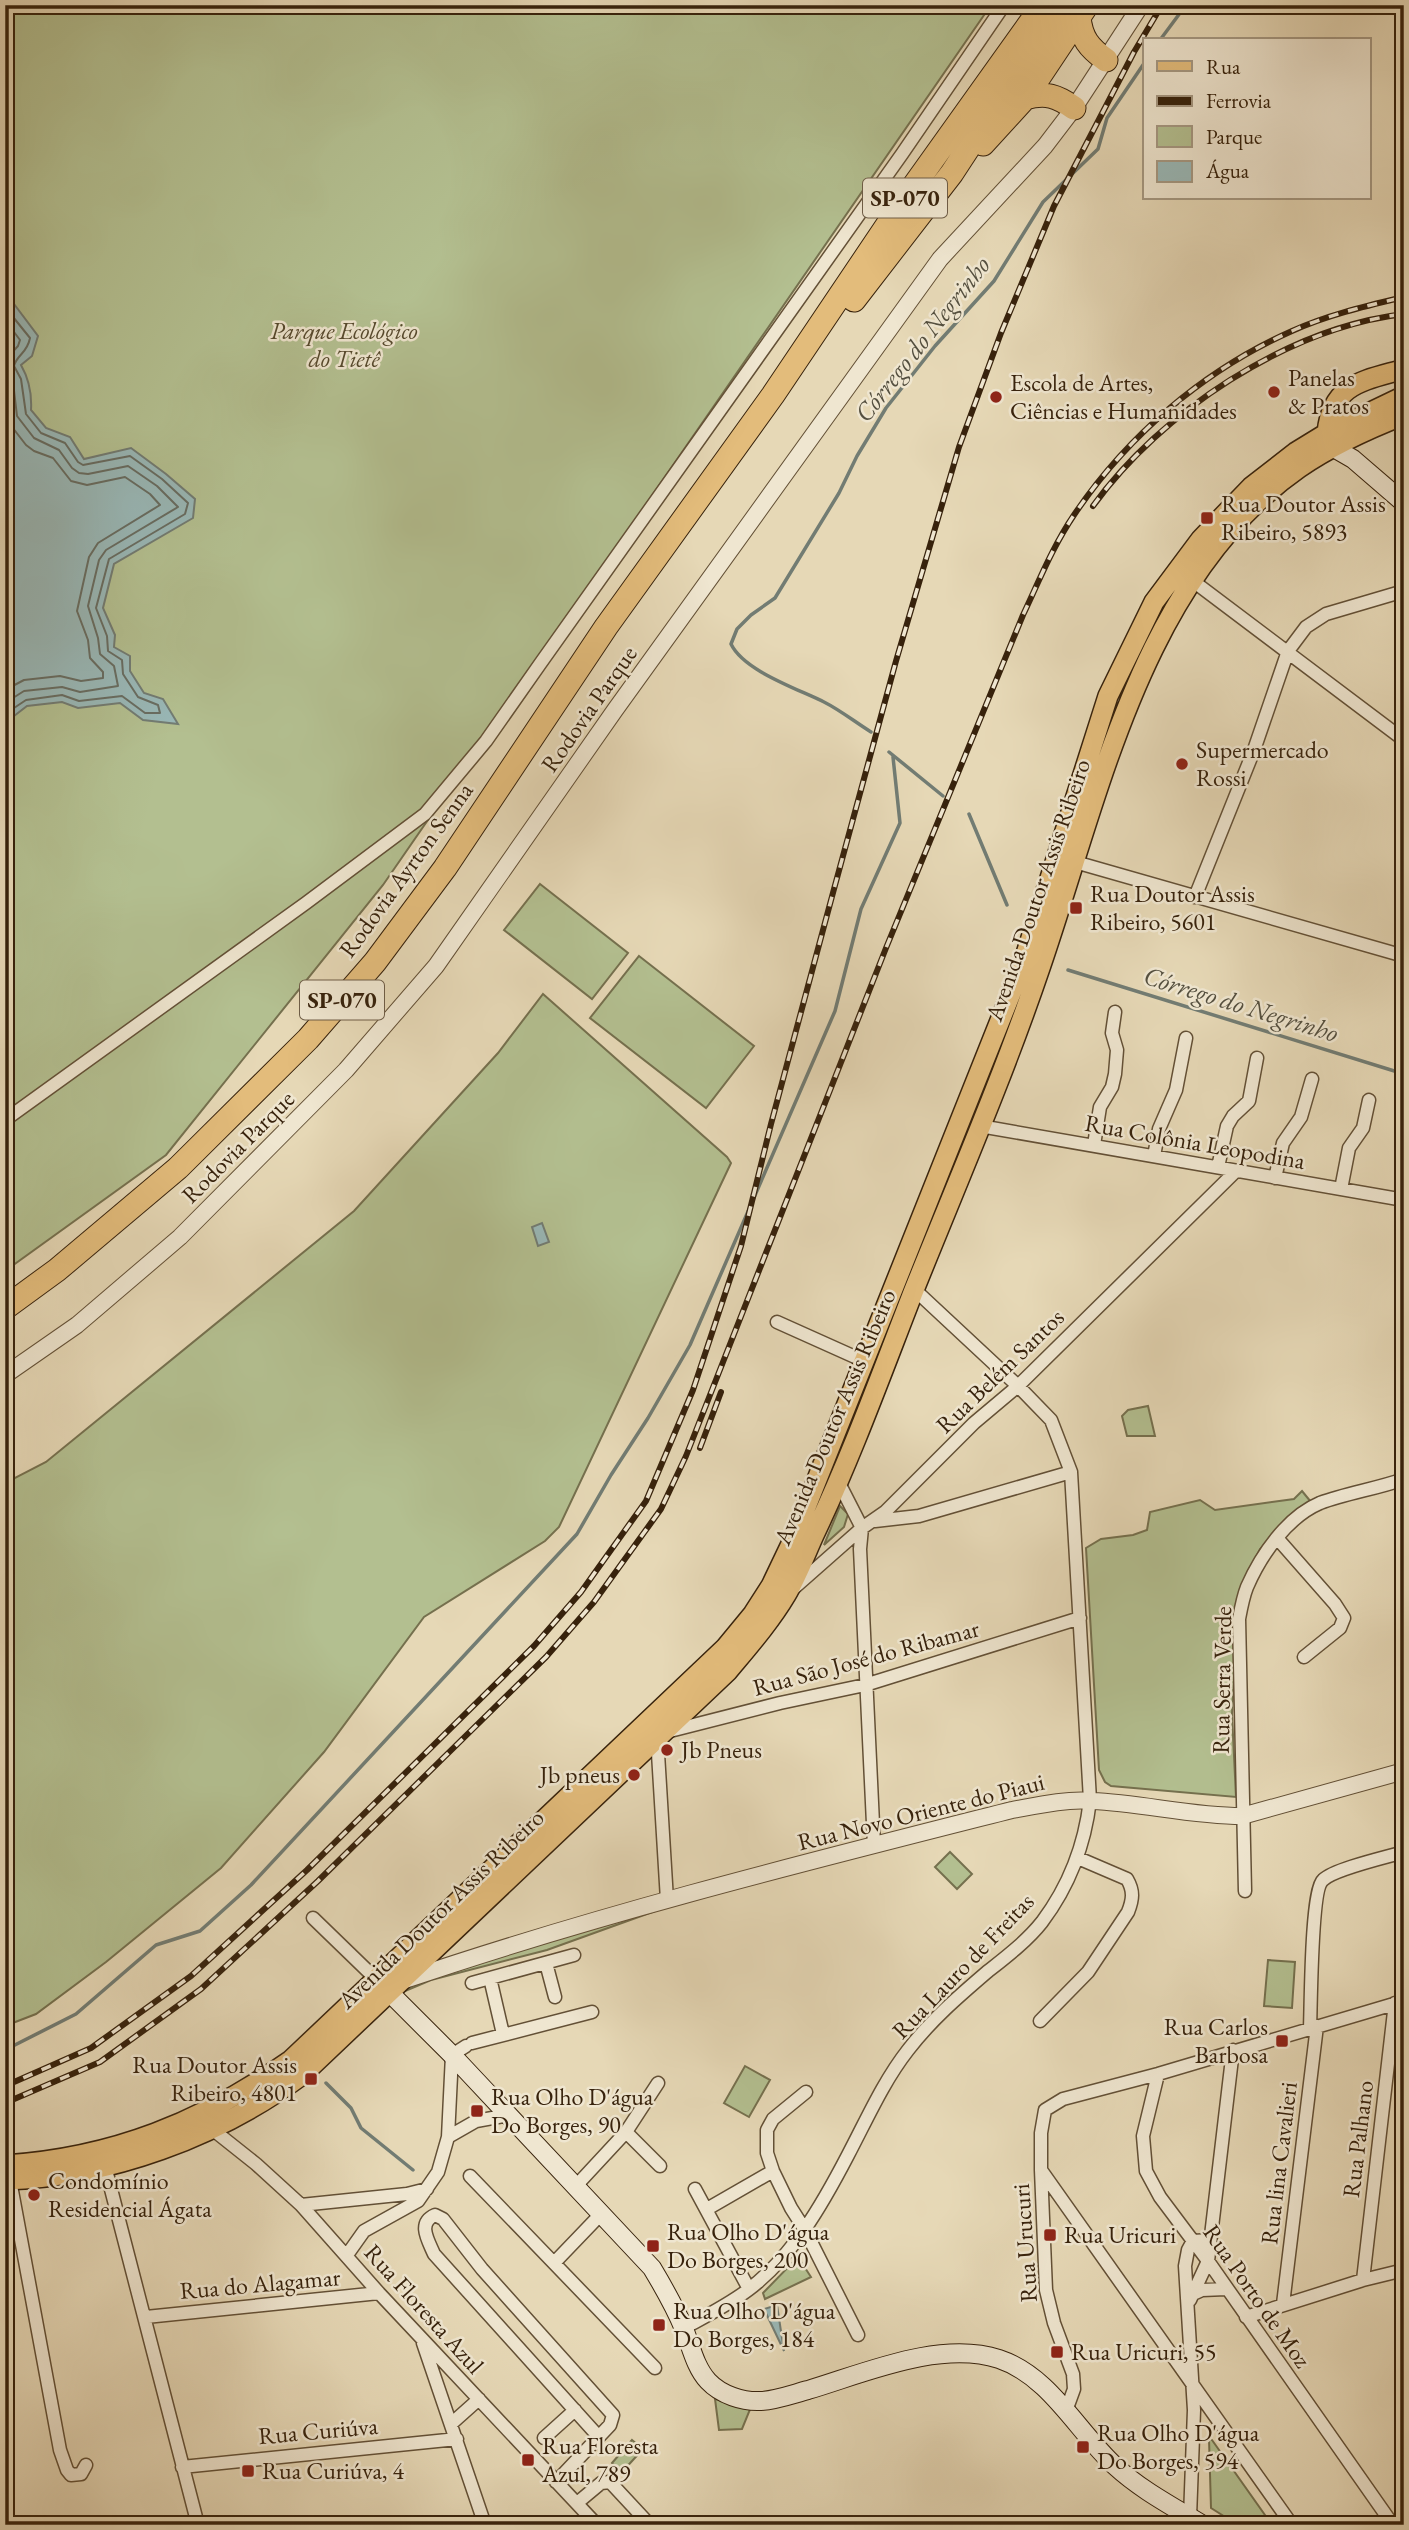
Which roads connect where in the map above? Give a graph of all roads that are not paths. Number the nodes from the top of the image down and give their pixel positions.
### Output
1 (1004, 5) edge
2 (1043, 5) edge
3 (1141, 5) edge
4 (1078, 9) edge
5 (1106, 60) junction
6 (1026, 98) junction
7 (1073, 108) junction
8 (952, 173) junction
9 (1404, 369) edge
10 (774, 395) junction
11 (1404, 396) edge
12 (1404, 415) edge
13 (1337, 439) junction
14 (1404, 503) edge
15 (1186, 575) junction
16 (1404, 591) edge
17 (1288, 651) junction
18 (1404, 740) edge
19 (1075, 862) junction
20 (1195, 897) junction
21 (1404, 956) edge
22 (1115, 1012) dead end
23 (1186, 1038) dead end
24 (1257, 1058) dead end
25 (1312, 1079) dead end
26 (1369, 1100) dead end
27 (5, 1120) edge
28 (980, 1126) junction
29 (1094, 1145) junction
30 (1154, 1156) junction
31 (1218, 1167) junction
32 (1236, 1171) junction
33 (1404, 1177) edge
34 (1275, 1178) junction
35 (1341, 1189) junction
36 (1402, 1199) edge
37 (915, 1290) junction
38 (5, 1308) edge
39 (778, 1322) dead end
40 (864, 1360) junction
41 (5, 1375) edge
42 (1018, 1386) junction
43 (1071, 1472) junction
44 (1404, 1479) edge
45 (839, 1483) junction
46 (867, 1525) junction
47 (1277, 1538) junction
48 (786, 1595) junction
49 (1080, 1618) junction
50 (1304, 1657) dead end
51 (865, 1685) junction
52 (659, 1735) junction
53 (1404, 1771) edge
54 (1090, 1800) junction
55 (1242, 1816) junction
56 (874, 1845) junction
57 (1404, 1852) edge
58 (1077, 1858) junction
59 (1245, 1891) dead end
60 (667, 1900) junction
61 (313, 1918) dead end
62 (445, 1940) junction
63 (496, 1950) junction
64 (574, 1955) dead end
65 (546, 1963) junction
66 (490, 1978) junction
67 (472, 1983) dead end
68 (389, 1985) junction
69 (555, 1997) dead end
70 (1399, 2002) edge
71 (592, 2012) dead end
72 (1040, 2021) dead end
73 (1313, 2027) junction
74 (503, 2034) junction
75 (463, 2048) junction
76 (1233, 2050) junction
77 (1158, 2074) junction
78 (658, 2084) dead end
79 (806, 2092) dead end
80 (509, 2115) junction
81 (212, 2129) junction
82 (626, 2132) junction
83 (448, 2137) junction
84 (105, 2166) junction
85 (660, 2166) dead end
86 (1041, 2170) junction
87 (773, 2171) junction
88 (7, 2175) edge
89 (470, 2176) dead end
90 (575, 2187) junction
91 (427, 2189) junction
92 (695, 2189) dead end
93 (301, 2205) junction
94 (707, 2209) junction
95 (601, 2214) junction
96 (805, 2230) junction
97 (1210, 2240) junction
98 (1193, 2241) junction
99 (347, 2255) junction
100 (1208, 2261) junction
101 (554, 2263) junction
102 (1185, 2266) junction
103 (1404, 2270) edge
104 (1200, 2274) junction
105 (1363, 2280) junction
106 (749, 2289) junction
107 (1226, 2289) junction
108 (379, 2293) junction
109 (1190, 2300) junction
110 (1283, 2304) junction
111 (146, 2317) junction
112 (1246, 2317) junction
113 (684, 2328) junction
114 (858, 2335) dead end
115 (422, 2338) junction
116 (655, 2368) dead end
117 (1193, 2385) junction
118 (479, 2399) junction
119 (575, 2410) junction
120 (1066, 2411) junction
121 (451, 2424) junction
122 (598, 2436) junction
123 (544, 2438) dead end
124 (457, 2440) junction
125 (86, 2465) dead end
126 (183, 2467) junction
127 (556, 2482) junction
128 (577, 2503) junction
129 (1197, 2521) edge
130 (198, 2525) edge
131 (485, 2525) edge
132 (597, 2525) edge
133 (650, 2525) edge
134 (1292, 2525) edge
135 (1393, 2525) edge

1 - 27 street
2 - 10 highway, Rodovia Ayrton Senna / SP-070
3 - 5 street, Rodovia Parque
4 - 5 highway
4 - 6 highway
4 - 8 highway, Rodovia Ayrton Senna / SP-070
5 - 7 street, Rodovia Parque
6 - 7 highway
6 - 8 highway
7 - 41 street, Rodovia Parque
8 - 10 highway, Rodovia Ayrton Senna / SP-070
9 - 13 main road
10 - 38 highway, Rodovia Ayrton Senna / SP-070
11 - 13 main road, Avenida Doutor Assis Ribeiro
12 - 13 main road, Avenida Doutor Assis Ribeiro
13 - 14 main road
13 - 15 main road, Avenida Doutor Assis Ribeiro
15 - 17 street
15 - 19 main road, Avenida Doutor Assis Ribeiro
15 - 40 main road, Avenida Doutor Assis Ribeiro
16 - 17 street
17 - 18 street
17 - 20 street
19 - 20 street
19 - 28 main road, Avenida Doutor Assis Ribeiro
20 - 21 street
22 - 29 street
23 - 30 street
24 - 31 street
25 - 34 street
26 - 35 street
28 - 29 street, Rua Colônia Leopodina
28 - 37 main road, Avenida Doutor Assis Ribeiro
29 - 30 street, Rua Colônia Leopodina
30 - 31 street, Rua Colônia Leopodina
31 - 32 street, Rua Colônia Leopodina
32 - 34 street, Rua Colônia Leopodina
32 - 42 street, Rua Belém Santos
33 - 36 street
34 - 35 street, Rua Colônia Leopodina
35 - 36 street, Rua Colônia Leopodina
37 - 42 street, Rua Lauro de Freitas
37 - 45 main road, Avenida Doutor Assis Ribeiro
39 - 40 street
40 - 68 main road, Avenida Doutor Assis Ribeiro
42 - 43 street, Rua Lauro de Freitas
42 - 46 street, Rua Belém Santos
43 - 46 street
43 - 49 street, Rua Lauro de Freitas
44 - 47 street, Rua Serra Verde
45 - 46 street
45 - 48 main road, Avenida Doutor Assis Ribeiro
46 - 48 street, Rua Belém Santos
46 - 51 street
47 - 50 street
47 - 55 street, Rua Serra Verde
48 - 52 main road, Avenida Doutor Assis Ribeiro
49 - 51 street, Rua São José do Ribamar
49 - 54 street, Rua Lauro de Freitas
51 - 52 street, Rua São José do Ribamar
51 - 56 street
52 - 60 street
52 - 62 main road, Avenida Doutor Assis Ribeiro
53 - 55 street, Rua Novo Oriente do Piaui
54 - 55 street, Rua Novo Oriente do Piaui
54 - 56 street, Rua Novo Oriente do Piaui
54 - 58 street, Rua Lauro de Freitas
55 - 59 street, Rua Serra Verde
56 - 60 street, Rua Novo Oriente do Piaui
57 - 73 street, Rua lina Cavalieri
58 - 72 street
58 - 96 street, Rua Lauro de Freitas
60 - 63 street, Rua Novo Oriente do Piaui
61 - 68 street
62 - 63 street, Rua Novo Oriente do Piaui
62 - 68 main road, Avenida Doutor Assis Ribeiro
63 - 68 street, Rua Novo Oriente do Piaui
64 - 65 street
65 - 66 street
65 - 69 street
66 - 67 street
66 - 74 street
68 - 75 main road
68 - 81 main road, Avenida Doutor Assis Ribeiro
68 - 88 main road
70 - 73 street
70 - 105 street, Rua Palhano
71 - 74 street
73 - 76 street
73 - 110 street, Rua lina Cavalieri
74 - 75 street
75 - 80 main road
75 - 83 street
76 - 77 street
76 - 97 street
77 - 86 street, Rua Urucuri
77 - 98 street, Rua Porto de Moz
78 - 82 street
79 - 87 street
80 - 83 street
80 - 90 main road
81 - 84 main road, Avenida Doutor Assis Ribeiro
81 - 93 street, Rua Floresta Azul
82 - 85 street
82 - 90 street
83 - 91 street
84 - 88 main road, Avenida Doutor Assis Ribeiro
84 - 111 street
86 - 117 street
86 - 120 street, Rua Urucuri
87 - 94 street
87 - 96 street
88 - 125 street
89 - 101 street
90 - 95 main road
91 - 93 street
91 - 99 street
92 - 94 street
93 - 99 street, Rua Floresta Azul
94 - 106 street
95 - 101 street
95 - 113 main road
96 - 106 street, Rua Lauro de Freitas
96 - 114 street
97 - 98 street
97 - 100 street
98 - 100 street, Rua Porto de Moz
98 - 102 street
99 - 108 street, Rua Floresta Azul
100 - 104 street
100 - 107 street, Rua Porto de Moz
101 - 116 street
102 - 104 street
102 - 109 street
103 - 105 street
104 - 109 street
105 - 110 street
106 - 113 street, Rua Lauro de Freitas
107 - 109 street
107 - 112 street, Rua Porto de Moz
108 - 111 street, Rua do Alagamar
108 - 115 street, Rua Floresta Azul
109 - 117 street
110 - 112 street
111 - 126 street
112 - 135 street, Rua Porto de Moz
113 - 120 main road
115 - 118 street, Rua Floresta Azul
115 - 121 street
117 - 129 street
117 - 134 street
118 - 121 street
118 - 127 street, Rua Floresta Azul
119 - 122 street
119 - 122 street
119 - 123 street
120 - 129 main road
121 - 124 street
122 - 127 street
124 - 126 street, Rua Curiúva
124 - 131 street
126 - 130 street
127 - 128 street, Rua Floresta Azul
128 - 132 street, Rua Floresta Azul
128 - 133 street

